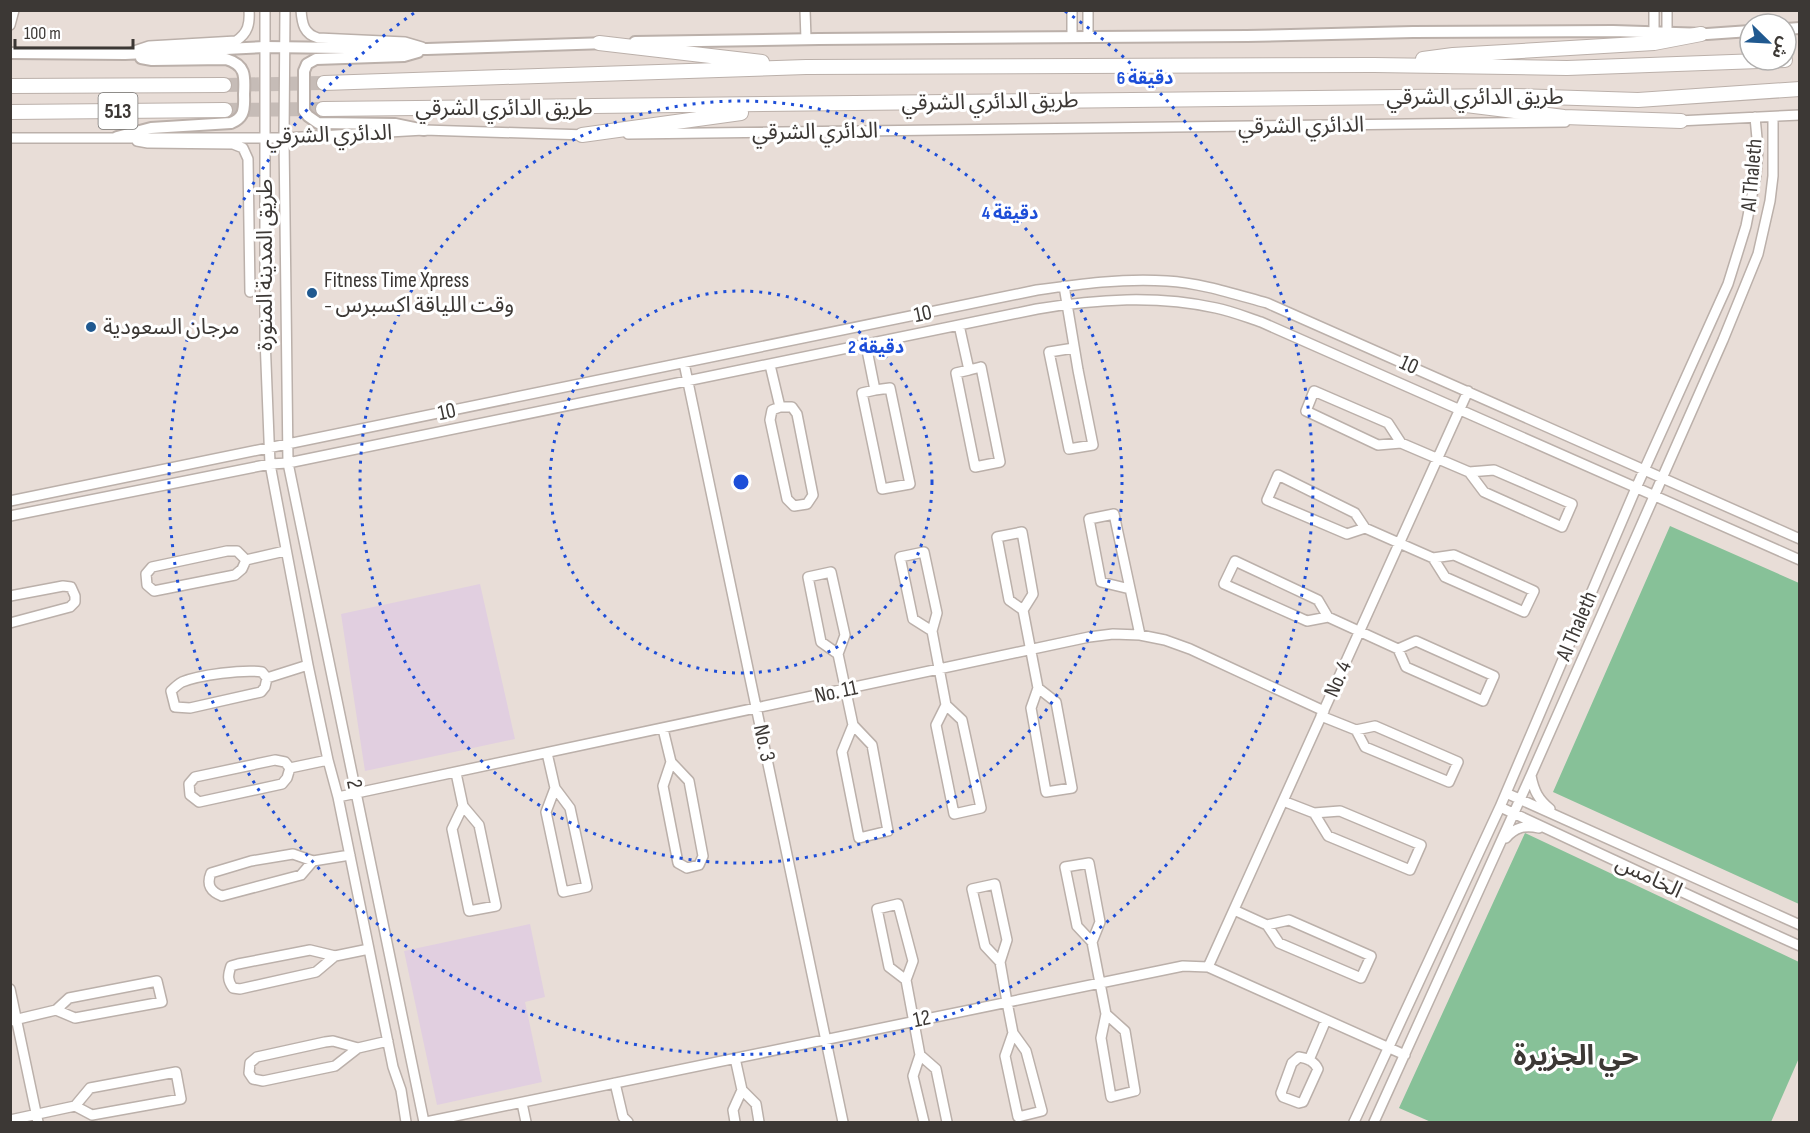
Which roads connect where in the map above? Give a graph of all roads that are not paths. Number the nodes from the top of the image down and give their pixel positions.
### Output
1 (14, 10) edge
2 (249, 10) edge
3 (265, 10) edge
4 (285, 10) edge
5 (301, 10) edge
6 (805, 10) edge
7 (1072, 10) edge
8 (1088, 10) edge
9 (1654, 10) edge
10 (1667, 10) edge
11 (10, 25) edge
12 (1738, 32) edge
13 (1701, 34) joint
14 (1088, 36) junction
15 (1072, 37) junction
16 (1660, 37) junction
17 (806, 39) junction
18 (599, 43) junction
19 (265, 47) junction
20 (285, 47) junction
21 (427, 49) junction
22 (10, 53) edge
23 (125, 54) junction
24 (1738, 62) edge
25 (1374, 65) junction
26 (806, 67) junction
27 (324, 83) tunnel mouth
28 (224, 85) tunnel mouth
29 (10, 86) edge
30 (1800, 89) edge
31 (1402, 97) junction
32 (797, 105) junction
33 (323, 109) tunnel mouth
34 (225, 110) tunnel mouth
35 (10, 112) edge
36 (1800, 115) edge
37 (1755, 117) junction
38 (1773, 117) junction
39 (1681, 121) junction
40 (424, 130) junction
41 (582, 135) junction
42 (117, 137) junction
43 (10, 138) edge
44 (265, 138) junction
45 (284, 138) junction
46 (1064, 286) junction
47 (250, 292) dead end
48 (1067, 304) junction
49 (959, 325) junction
50 (866, 345) junction
51 (1074, 348) junction
52 (684, 363) junction
53 (770, 365) junction
54 (969, 370) junction
55 (688, 382) junction
56 (875, 390) junction
57 (1468, 391) junction
58 (780, 407) junction
59 (1460, 409) junction
60 (1401, 443) junction
61 (288, 444) junction
62 (268, 448) junction
63 (1437, 458) junction
64 (288, 463) junction
65 (270, 465) junction
66 (1644, 470) junction
67 (1469, 472) junction
68 (1662, 478) junction
69 (1636, 488) junction
70 (1654, 495) junction
71 (10, 501) edge
72 (10, 516) edge
73 (1365, 528) junction
74 (1800, 539) edge
75 (1399, 543) junction
76 (285, 551) junction
77 (1433, 558) junction
78 (246, 560) junction
79 (1800, 560) edge
80 (1130, 589) junction
81 (10, 596) edge
82 (1023, 610) junction
83 (1328, 617) junction
84 (10, 623) edge
85 (932, 631) junction
86 (1359, 632) junction
87 (1140, 635) junction
88 (1398, 649) junction
89 (1032, 650) junction
90 (838, 654) junction
91 (308, 665) junction
92 (939, 669) junction
93 (267, 678) junction
94 (1038, 688) junction
95 (845, 690) junction
96 (946, 705) junction
97 (757, 709) junction
98 (1322, 713) junction
99 (853, 725) junction
100 (663, 729) junction
101 (1356, 730) junction
102 (547, 753) junction
103 (328, 760) junction
104 (671, 762) junction
105 (290, 768) junction
106 (456, 773) junction
107 (1531, 776) junction
108 (555, 788) junction
109 (356, 794) junction
110 (1506, 794) junction
111 (338, 797) junction
112 (1520, 800) junction
113 (1283, 801) junction
114 (462, 806) junction
115 (1500, 807) junction
116 (1314, 813) junction
117 (1514, 814) junction
118 (1558, 817) junction
119 (1553, 831) junction
120 (1500, 844) junction
121 (350, 855) junction
122 (314, 861) junction
123 (1234, 910) junction
124 (1267, 925) junction
125 (1800, 925) edge
126 (1092, 942) junction
127 (1800, 946) edge
128 (369, 949) junction
129 (335, 956) junction
130 (1000, 962) junction
131 (1208, 967) junction
132 (906, 980) junction
133 (1100, 983) junction
134 (10, 989) edge
135 (1007, 1002) junction
136 (56, 1010) junction
137 (1106, 1014) junction
138 (14, 1020) edge
139 (1326, 1020) junction
140 (914, 1021) junction
141 (1014, 1033) junction
142 (826, 1039) junction
143 (388, 1041) junction
144 (358, 1048) junction
145 (1388, 1048) junction
146 (920, 1055) junction
147 (1405, 1055) junction
148 (735, 1058) junction
149 (1309, 1060) junction
150 (615, 1083) junction
151 (742, 1090) junction
152 (522, 1102) junction
153 (75, 1106) junction
154 (38, 1119) edge
155 (10, 1120) edge
156 (624, 1121) edge
157 (406, 1122) edge
158 (425, 1122) edge
159 (526, 1122) edge
160 (735, 1122) edge
161 (759, 1122) edge
162 (843, 1122) edge
163 (924, 1122) edge
164 (947, 1122) edge
165 (1354, 1122) edge
166 (1374, 1122) edge

1 - 11 street
2 - 23 street
3 - 19 street, طريق المدينة المنورة
4 - 20 street, طريق المدينة المنورة
5 - 21 street
6 - 17 street
7 - 15 street
8 - 14 street
9 - 16 street
10 - 16 street
12 - 13 main road
13 - 16 highway
14 - 15 main road
14 - 16 main road
15 - 17 main road
16 - 25 highway
17 - 18 main road
18 - 21 main road
18 - 26 highway
19 - 20 main road
19 - 23 main road
19 - 44 street, طريق المدينة المنورة
20 - 21 main road
20 - 45 street, طريق المدينة المنورة
21 - 40 main road
22 - 23 main road
23 - 42 main road
24 - 25 highway, طريق الدائري الشرقي
25 - 26 highway, طريق الدائري الشرقي
26 - 27 highway, طريق الدائري الشرقي
28 - 29 highway, 513
30 - 31 highway, طريق الدائري الشرقي
31 - 32 highway, طريق الدائري الشرقي
31 - 39 highway
32 - 33 highway, طريق الدائري الشرقي
32 - 41 highway
34 - 35 highway, 513
36 - 38 street, الدائري الشرقي
37 - 38 street, الدائري الشرقي
37 - 39 street, الدائري الشرقي
37 - 66 street, Al Thaleth
38 - 68 street, Al Thaleth
39 - 41 street, الدائري الشرقي
40 - 41 street, الدائري الشرقي
40 - 45 street, الدائري الشرقي
42 - 43 street, الدائري الشرقي
42 - 44 street, الدائري الشرقي
42 - 47 street
44 - 45 street, الدائري الشرقي
44 - 62 street, طريق المدينة المنورة
45 - 61 street, طريق المدينة المنورة
46 - 48 street
46 - 52 street, 10
46 - 57 street, 10
48 - 49 street, 10
48 - 51 street
48 - 59 street, 10
49 - 50 street, 10
49 - 54 street
50 - 53 street, 10
50 - 56 street
51 - 51 street
52 - 55 street, No. 3
52 - 61 street, 10
53 - 55 street, 10
53 - 58 street
54 - 54 street
55 - 64 street, 10
55 - 97 street, No. 3
56 - 56 street
57 - 59 street, No. 4
57 - 66 street, 10
58 - 58 street
59 - 63 street, No. 4
59 - 69 street, 10
60 - 60 street
60 - 63 street
61 - 62 street, 10
61 - 64 street, 2
62 - 65 street, 2
62 - 71 street, 10
63 - 67 street
63 - 75 street, No. 4
64 - 65 street, 10
64 - 109 street, 2
65 - 72 street, 10
65 - 76 street, 2
66 - 68 street, 10
66 - 69 street, Al Thaleth
67 - 67 street
68 - 70 street, Al Thaleth
68 - 74 street, 10
69 - 70 street, 10
69 - 110 street, Al Thaleth
70 - 79 street, 10
70 - 107 street, Al Thaleth
73 - 73 street
73 - 75 street
75 - 77 street
75 - 86 street, No. 4
76 - 78 street
76 - 91 street, 2
77 - 77 street
78 - 78 street
80 - 80 street
80 - 87 street
81 - 84 street
82 - 82 street
82 - 89 street
83 - 83 street
83 - 86 street
85 - 85 street
85 - 92 street
86 - 88 street
86 - 98 street, No. 4
87 - 89 street, No. 11
87 - 98 street, No. 11
88 - 88 street
89 - 92 street, No. 11
89 - 94 street
90 - 90 street
90 - 95 street
91 - 93 street
91 - 103 street, 2
92 - 95 street, No. 11
92 - 96 street
93 - 93 street
94 - 94 street
95 - 97 street, No. 11
95 - 99 street
96 - 96 street
97 - 100 street, No. 11
97 - 142 street, No. 3
98 - 101 street, No. 11
98 - 113 street, No. 4
99 - 99 street
100 - 102 street, No. 11
100 - 104 street
101 - 101 street
102 - 106 street, No. 11
102 - 108 street
103 - 105 street
103 - 111 street, 2
104 - 104 street
105 - 105 street
106 - 109 street, No. 11
106 - 114 street
107 - 112 street, Al Thaleth
107 - 118 street
108 - 108 street
109 - 111 street, No. 11
109 - 158 street, 2
110 - 112 street, الخامس
110 - 115 street, Al Thaleth
111 - 121 street, 2
112 - 117 street, Al Thaleth
112 - 118 street, الخامس
113 - 116 street
113 - 123 street, No. 4
114 - 114 street
115 - 117 street, الخامس
115 - 145 street, Al Thaleth
116 - 116 street
117 - 119 street, الخامس
117 - 120 street, Al Thaleth
118 - 125 street, الخامس
119 - 120 street
119 - 127 street, الخامس
120 - 147 street, Al Thaleth
121 - 122 street
121 - 128 street, 2
122 - 122 street
123 - 124 street
123 - 131 street, No. 4
124 - 124 street
126 - 126 street
126 - 133 street
128 - 129 street
128 - 143 street, 2
129 - 129 street
130 - 130 street
130 - 135 street
131 - 133 street, 12
131 - 139 street, 12
132 - 132 street
132 - 140 street
133 - 135 street, 12
133 - 137 street
134 - 138 street
135 - 140 street, 12
135 - 141 street
136 - 136 street
136 - 138 street
137 - 137 street
138 - 154 street
139 - 145 street, 12
139 - 149 street
140 - 142 street, 12
140 - 146 street
141 - 141 street
142 - 148 street, 12
142 - 162 street, No. 3
143 - 144 street
143 - 157 street, 2
144 - 144 street
145 - 147 street, 12
145 - 165 street, Al Thaleth
146 - 163 street
146 - 164 street
147 - 166 street, Al Thaleth
148 - 150 street, 12
148 - 151 street
149 - 149 street
150 - 152 street, 12
150 - 156 street
151 - 160 street
151 - 161 street
152 - 158 street, 12
152 - 159 street
153 - 153 street
153 - 154 street
154 - 155 street

